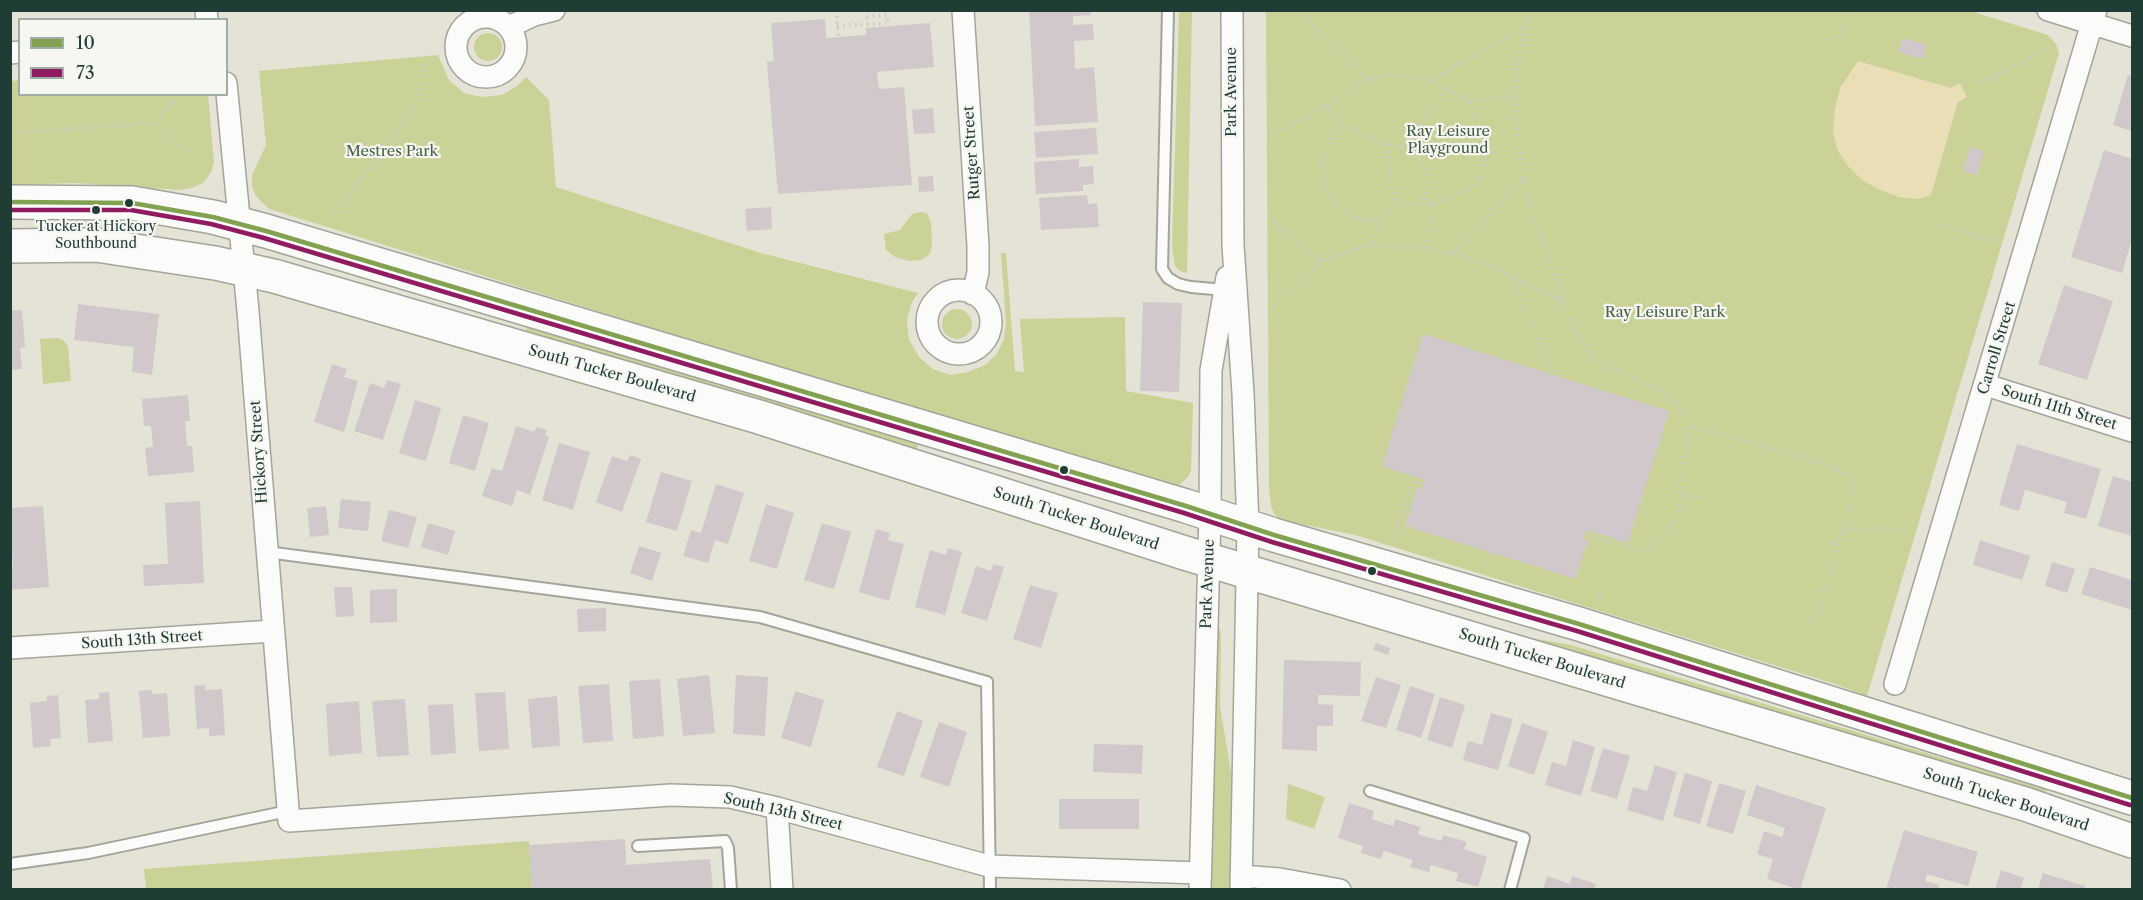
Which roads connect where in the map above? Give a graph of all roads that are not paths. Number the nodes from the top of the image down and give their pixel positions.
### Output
1 (554, 10) edge
2 (963, 10) edge
3 (1168, 10) edge
4 (1232, 10) edge
5 (2048, 10) edge
6 (2094, 17) edge
7 (509, 27) dead end
8 (2133, 36) edge
9 (227, 96) edge
10 (10, 202) edge
11 (238, 224) junction
12 (1233, 245) junction
13 (10, 246) edge
14 (243, 269) junction
15 (1225, 290) junction
16 (973, 294) dead end
17 (1986, 385) junction
18 (2133, 431) edge
19 (1210, 514) junction
20 (1248, 527) junction
21 (267, 552) junction
22 (1208, 560) junction
23 (1248, 571) junction
24 (273, 631) junction
25 (10, 648) edge
26 (1895, 684) dead end
27 (1370, 791) dead end
28 (2133, 798) edge
29 (777, 807) junction
30 (289, 816) junction
31 (2133, 841) edge
32 (638, 846) dead end
33 (10, 864) edge
34 (989, 866) junction
35 (1200, 881) edge
36 (1241, 883) edge
37 (731, 890) edge
38 (782, 890) edge
39 (990, 890) edge
40 (1340, 890) edge
41 (1510, 890) edge

1 - 7 street
2 - 16 street, Rutger Street
3 - 15 lane
4 - 12 street, Park Avenue
5 - 6 street
6 - 8 street
6 - 17 street, Carroll Street
9 - 11 street, Hickory Street
10 - 11 main road
11 - 14 street, Hickory Street
11 - 19 main road
12 - 15 street, Park Avenue
12 - 20 street, Park Avenue
13 - 14 main road, South Tucker Boulevard
14 - 21 street, Hickory Street
14 - 22 main road, South Tucker Boulevard
15 - 19 street, Park Avenue
17 - 18 street, South 11th Street
17 - 26 street, Carroll Street
19 - 20 main road
19 - 22 street, Park Avenue
20 - 23 street, Park Avenue
20 - 28 main road
21 - 24 street, Hickory Street
21 - 34 lane
22 - 23 main road, South Tucker Boulevard
22 - 35 street, Park Avenue
23 - 31 main road, South Tucker Boulevard
23 - 36 street, Park Avenue
24 - 25 street, South 13th Street
24 - 30 street, Hickory Street
27 - 41 lane
29 - 30 street, South 13th Street
29 - 34 street, South 13th Street
29 - 38 street
30 - 33 lane
32 - 37 lane
34 - 35 street, South 13th Street
34 - 39 lane
36 - 40 street

